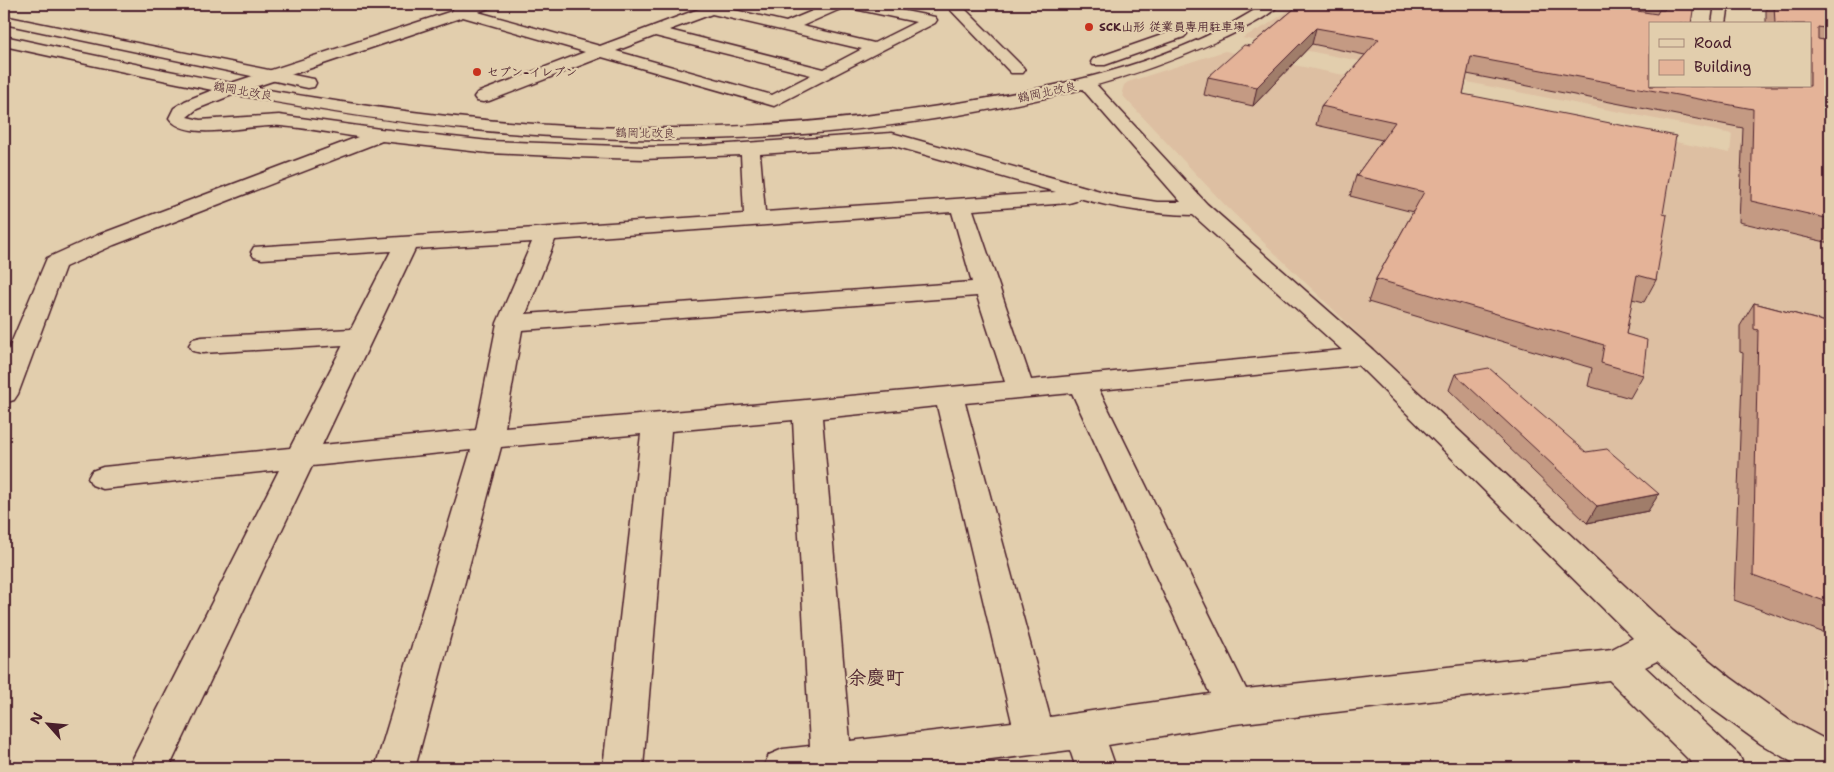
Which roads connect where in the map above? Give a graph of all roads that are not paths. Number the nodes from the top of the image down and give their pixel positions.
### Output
1 (433, 4) edge
2 (487, 4) edge
3 (840, 4) edge
4 (850, 4) edge
5 (952, 4) edge
6 (1273, 4) edge
7 (1722, 4) edge
8 (717, 6) edge
9 (461, 12) junction
10 (4, 20) edge
11 (1719, 22) edge
12 (1197, 25) dead end
13 (788, 27) junction
14 (653, 31) junction
15 (4, 41) edge
16 (877, 48) junction
17 (601, 51) junction
18 (1017, 70) dead end
19 (825, 74) junction
20 (268, 76) junction
21 (1086, 84) junction
22 (321, 86) dead end
23 (231, 90) junction
24 (483, 96) dead end
25 (465, 106) dead end
26 (858, 106) dead end
27 (503, 109) dead end
28 (791, 112) dead end
29 (762, 113) dead end
30 (380, 135) junction
31 (750, 150) junction
32 (1088, 195) junction
33 (960, 204) junction
34 (1200, 209) junction
35 (755, 219) junction
36 (546, 234) junction
37 (407, 242) junction
38 (262, 252) dead end
39 (986, 288) junction
40 (510, 323) junction
41 (360, 336) junction
42 (202, 345) dead end
43 (1364, 356) junction
44 (1082, 384) junction
45 (1021, 390) junction
46 (4, 394) edge
47 (949, 397) junction
48 (807, 410) junction
49 (657, 424) junction
50 (489, 438) junction
51 (300, 459) junction
52 (103, 478) dead end
53 (1660, 642) junction
54 (1617, 664) junction
55 (1235, 707) junction
56 (1084, 731) junction
57 (1035, 736) junction
58 (831, 762) junction
59 (1830, 763) edge
60 (148, 768) edge
61 (395, 768) edge
62 (623, 768) edge
63 (783, 768) edge
64 (1096, 768) edge
65 (1725, 768) edge

1 - 9 main road
2 - 9 main road
3 - 13 main road
4 - 16 main road
5 - 18 main road
6 - 21 main road, 鶴岡北改良
7 - 11 main road
8 - 13 main road
8 - 14 main road
9 - 17 main road
9 - 20 main road
10 - 20 main road, 鶴岡北改良
12 - 26 main road, 鶴岡北改良
13 - 16 main road
14 - 17 main road
14 - 19 main road
15 - 23 main road, 鶴岡北改良
16 - 19 main road
17 - 19 main road
17 - 24 main road
20 - 22 main road, 鶴岡北改良
20 - 23 main road
21 - 23 main road, 鶴岡北改良
21 - 34 main road
23 - 30 main road
25 - 27 main road
28 - 29 main road
30 - 31 main road
30 - 46 main road
31 - 32 main road
31 - 35 main road
32 - 33 main road
32 - 34 main road
33 - 35 main road
33 - 39 main road
34 - 43 main road
35 - 36 main road
36 - 37 main road
36 - 40 main road
37 - 38 main road
37 - 41 main road
39 - 40 main road
39 - 45 main road
40 - 50 main road
41 - 42 main road
41 - 51 main road
43 - 44 main road
43 - 53 main road
44 - 45 main road
44 - 55 main road
45 - 47 main road
47 - 48 main road
47 - 57 main road
48 - 49 main road
48 - 58 main road
49 - 50 main road
49 - 62 main road
50 - 51 main road
50 - 61 main road
51 - 52 main road
51 - 60 main road
53 - 54 main road
53 - 59 main road
54 - 55 main road
54 - 65 main road
55 - 56 main road
56 - 57 main road
56 - 64 main road
57 - 58 main road
58 - 63 main road

